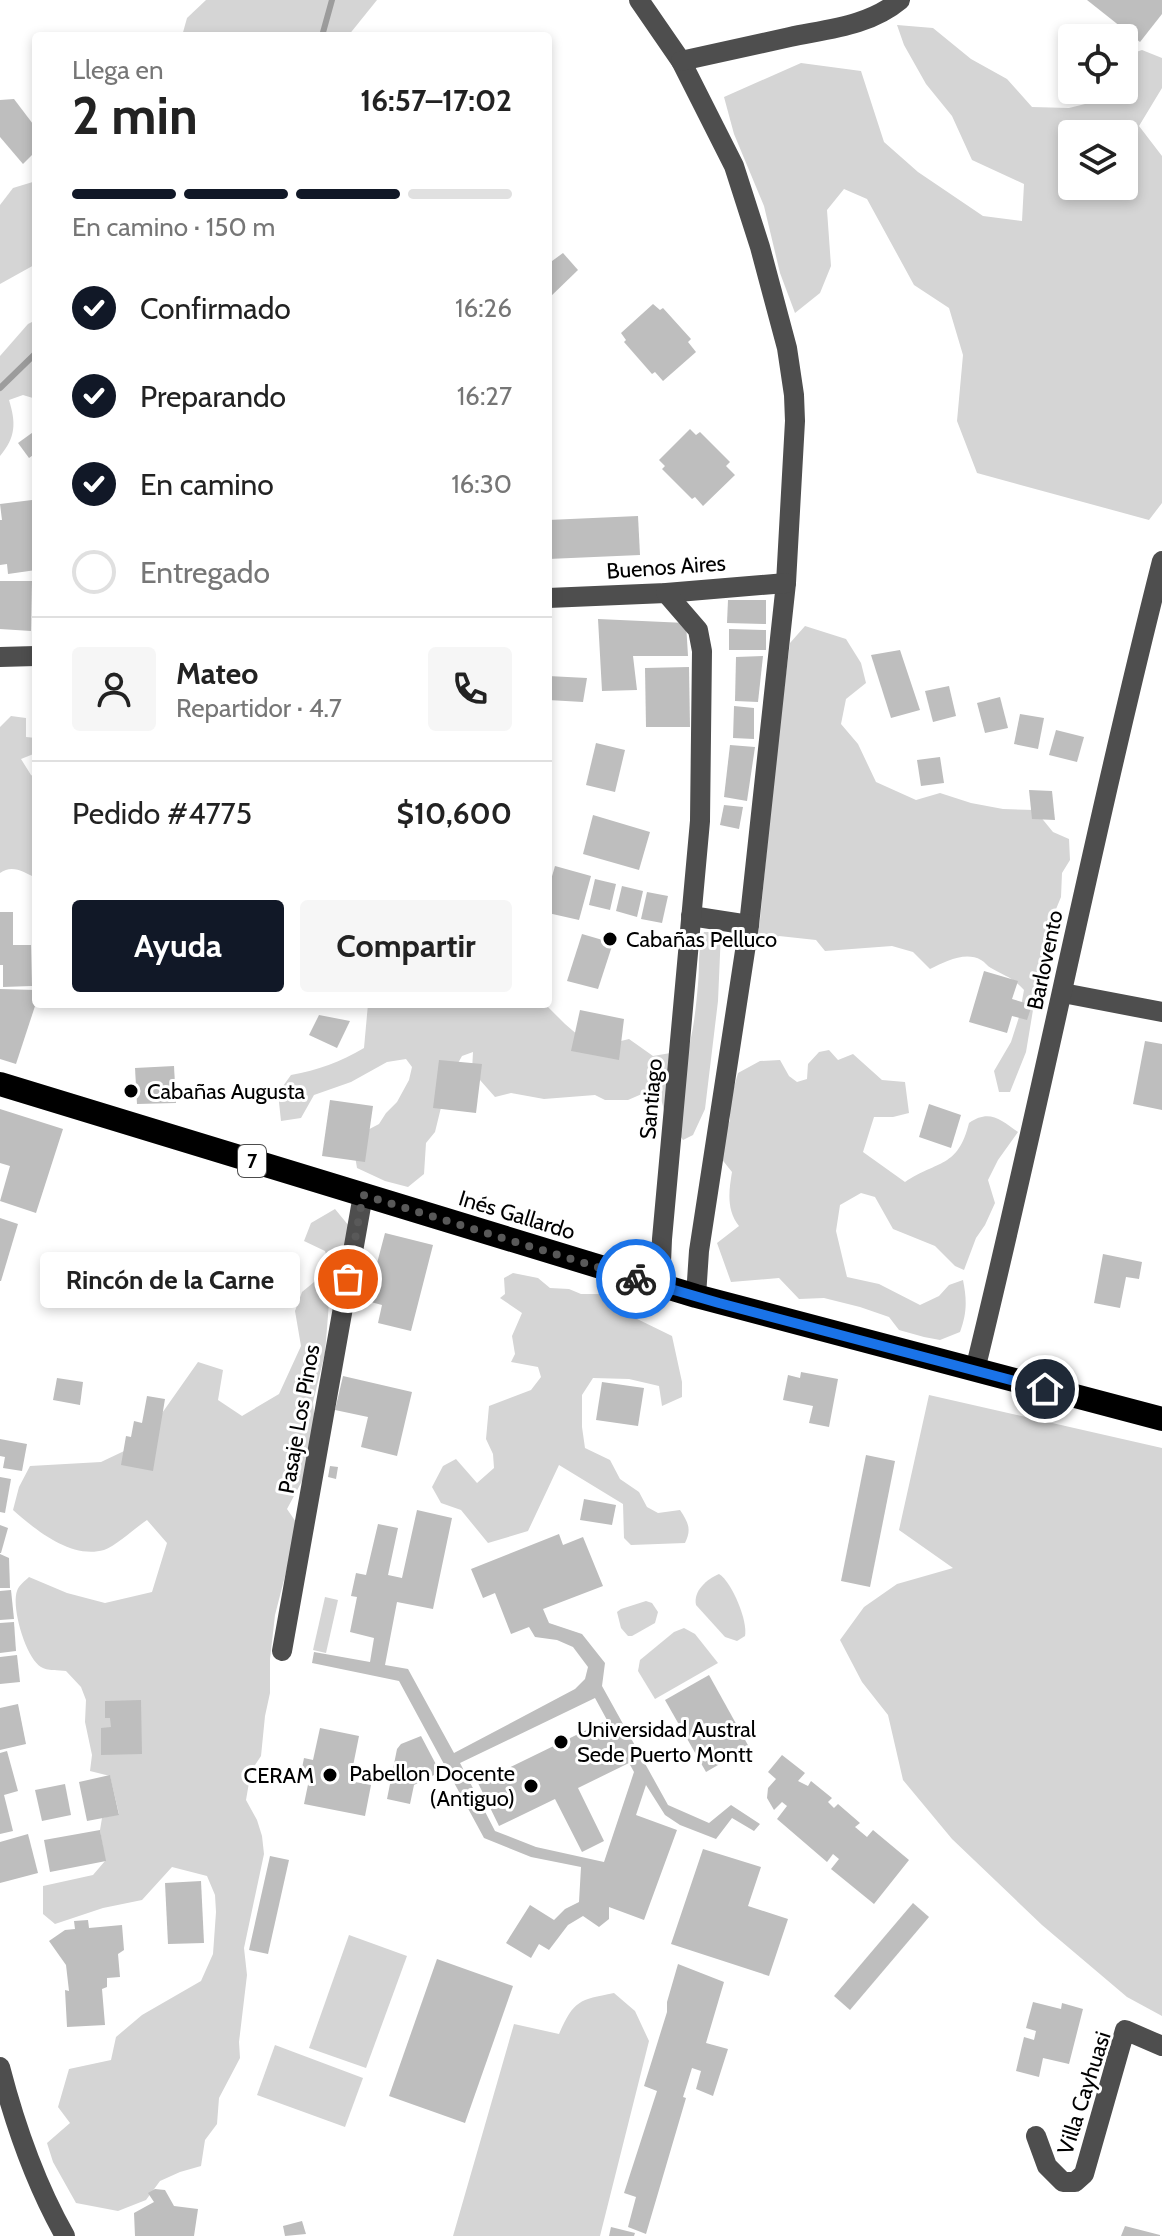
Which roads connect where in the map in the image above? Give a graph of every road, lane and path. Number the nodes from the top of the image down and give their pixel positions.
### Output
1 (639, 0) edge
2 (900, 0) edge
3 (681, 61) junction
4 (1162, 561) edge
5 (786, 583) junction
6 (666, 593) junction
7 (552, 598) edge
8 (32, 656) edge
9 (0, 657) edge
10 (691, 916) junction
11 (749, 925) junction
12 (1063, 993) junction
13 (1162, 1012) edge
14 (0, 1084) edge
15 (363, 1195) junction
16 (660, 1286) junction
17 (696, 1296) junction
18 (975, 1370) junction
19 (1162, 1419) edge
20 (282, 1651) dead end
21 (1162, 2046) edge
22 (0, 2067) edge
23 (1036, 2136) dead end
24 (65, 2236) edge

1 - 3 street
2 - 3 street
3 - 5 street
4 - 12 street, Barlovento
5 - 6 street, Buenos Aires
5 - 11 street
6 - 7 street, Buenos Aires
6 - 10 street, Santiago
8 - 9 street
10 - 11 street
10 - 16 street, Santiago
11 - 17 street
12 - 13 street
12 - 18 street, Barlovento
14 - 15 highway, Inés Gallardo / 7
15 - 16 highway, Inés Gallardo / 7
15 - 20 street, Pasaje Los Pinos
16 - 17 highway, Inés Gallardo / 7
17 - 18 highway, Inés Gallardo / 7
18 - 19 highway, Inés Gallardo / 7
21 - 23 street, Villa Cayhuasi
22 - 24 street

